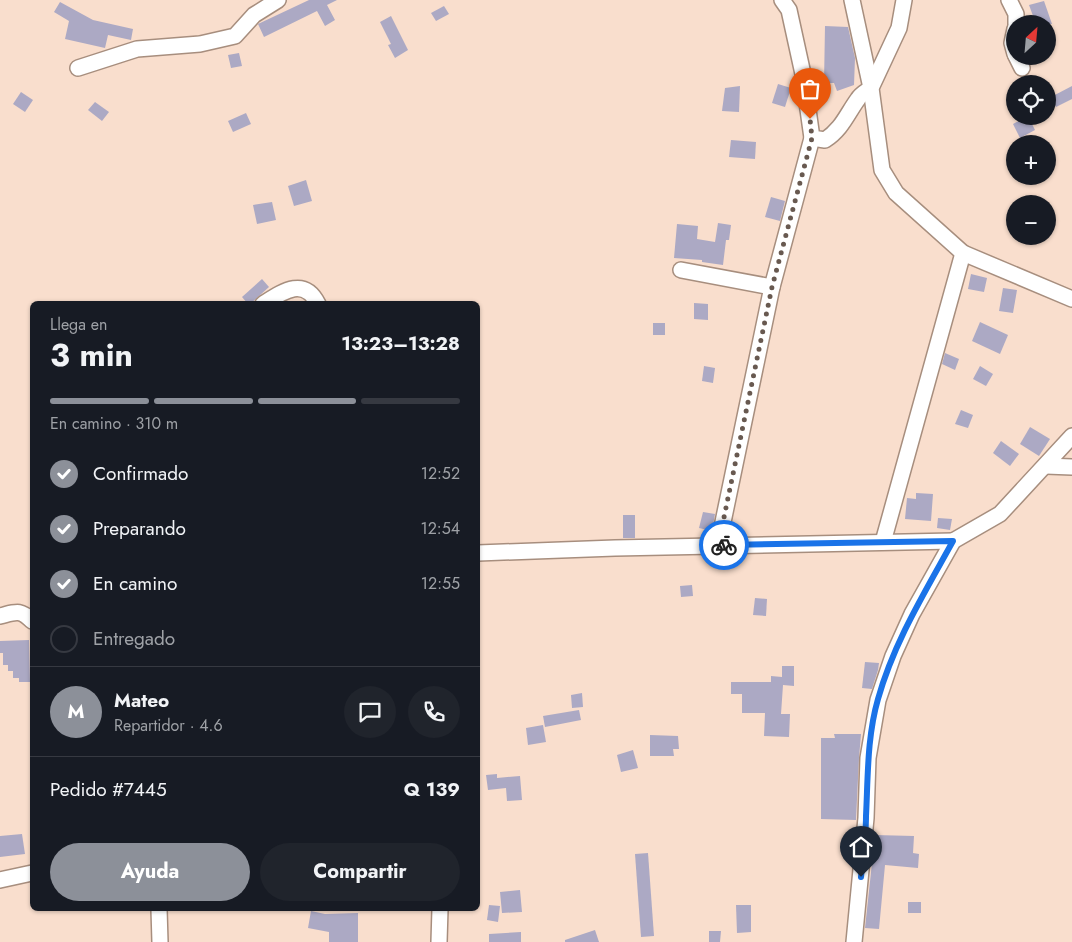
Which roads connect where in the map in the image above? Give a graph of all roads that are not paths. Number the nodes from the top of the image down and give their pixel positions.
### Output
1 (278, 0) edge
2 (782, 0) edge
3 (852, 0) edge
4 (904, 0) edge
5 (1009, 0) edge
6 (1016, 15) edge
7 (78, 68) dead end
8 (871, 88) junction
9 (812, 138) junction
10 (963, 253) junction
11 (681, 270) dead end
12 (772, 287) junction
13 (1072, 299) edge
14 (268, 301) edge
15 (315, 301) edge
16 (1072, 436) edge
17 (1046, 466) junction
18 (1072, 467) edge
19 (953, 541) junction
20 (883, 542) junction
21 (718, 546) junction
22 (480, 553) edge
23 (0, 616) edge
24 (30, 619) edge
25 (30, 873) edge
26 (0, 880) edge
27 (160, 911) edge
28 (440, 911) edge
29 (160, 942) edge
30 (440, 942) edge
31 (854, 942) edge

1 - 7 street
2 - 9 street
3 - 8 street
4 - 8 street
5 - 6 street
8 - 9 street
8 - 10 street
9 - 12 street
10 - 13 street
10 - 20 street
11 - 12 street
12 - 21 street
14 - 15 street
16 - 17 street
17 - 18 street
17 - 19 street
19 - 20 street
19 - 31 street
20 - 21 street
21 - 22 street
23 - 24 street
25 - 26 street
27 - 29 street
28 - 30 street

